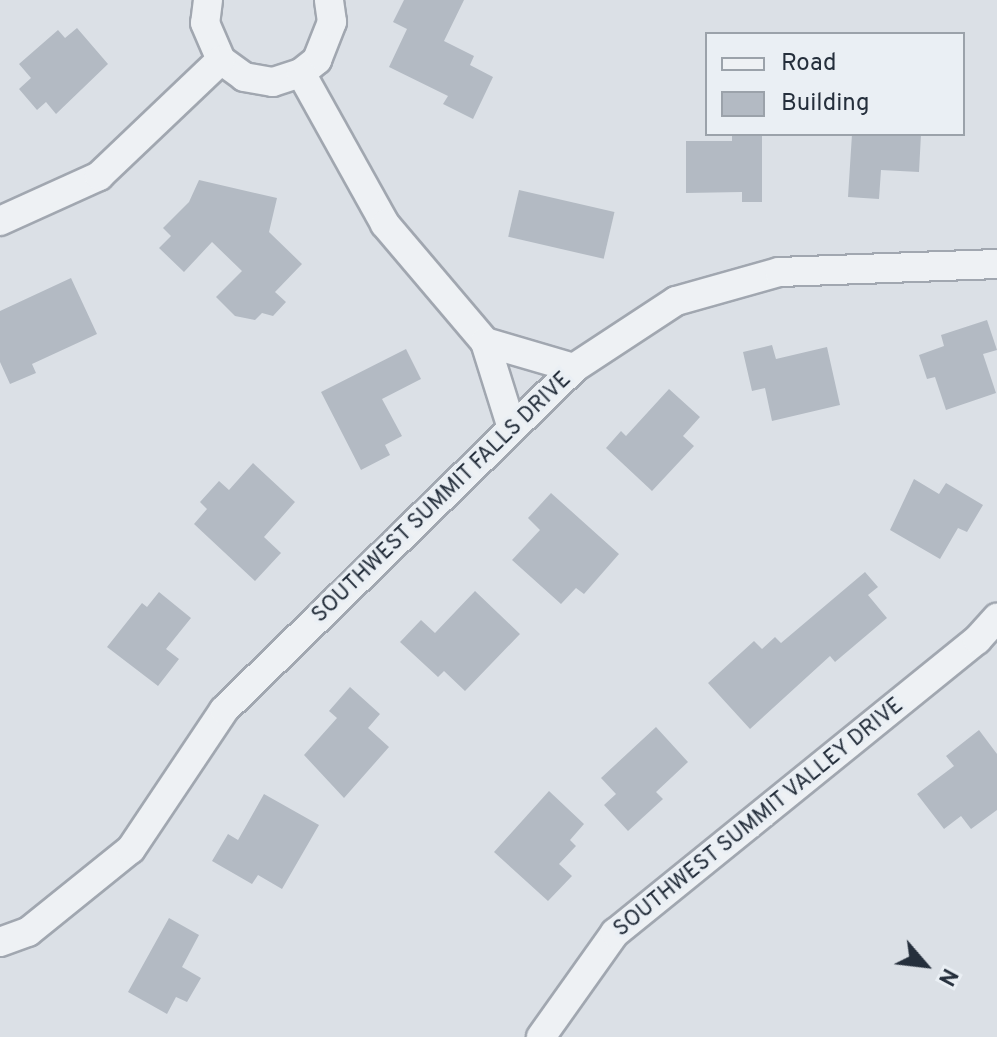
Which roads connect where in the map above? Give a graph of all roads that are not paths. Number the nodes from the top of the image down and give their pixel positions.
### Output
1 (208, 0) edge
2 (329, 0) edge
3 (221, 60) junction
4 (301, 73) junction
5 (0, 221) edge
6 (997, 264) edge
7 (485, 342) junction
8 (574, 368) junction
9 (512, 428) junction
10 (997, 618) edge
11 (0, 942) edge
12 (541, 1037) edge

1 - 3 street
2 - 4 street
3 - 4 street
3 - 5 street
4 - 7 street
6 - 8 street, SOUTHWEST SUMMIT FALLS DRIVE
7 - 8 street
7 - 9 street
8 - 9 street, SOUTHWEST SUMMIT FALLS DRIVE
9 - 11 street, SOUTHWEST SUMMIT FALLS DRIVE
10 - 12 street, SOUTHWEST SUMMIT VALLEY DRIVE

